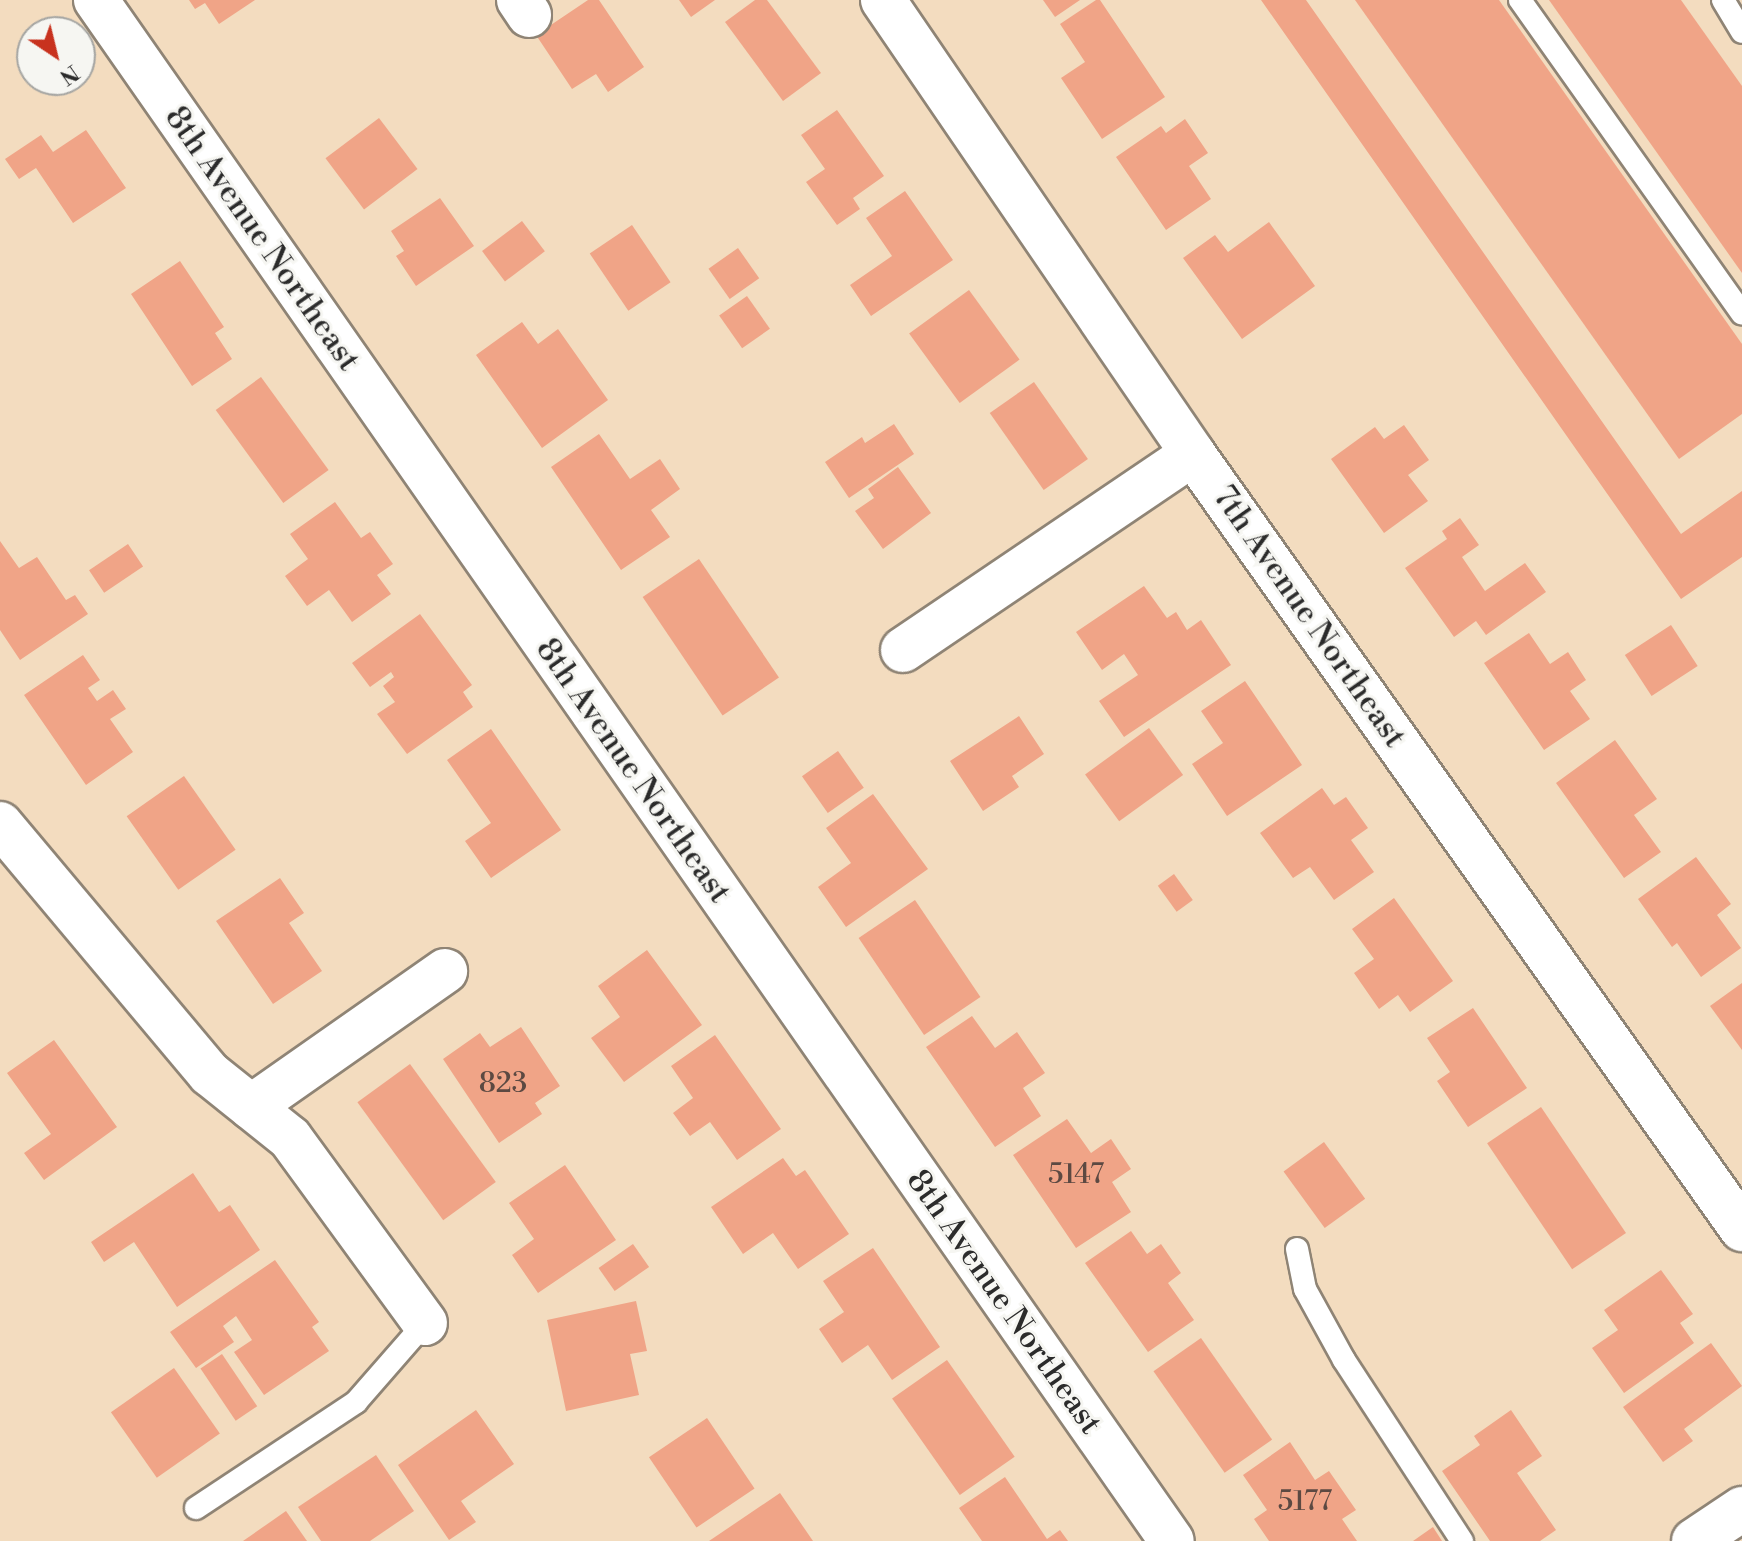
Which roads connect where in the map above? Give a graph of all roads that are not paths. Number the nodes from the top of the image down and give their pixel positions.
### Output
1 (96, 0) edge
2 (883, 0) edge
3 (1520, 0) edge
4 (1723, 0) edge
5 (1742, 32) edge
6 (1742, 313) edge
7 (1193, 454) junction
8 (903, 650) dead end
9 (0, 824) edge
10 (445, 971) dead end
11 (251, 1107) junction
12 (1742, 1229) edge
13 (1297, 1249) dead end
14 (425, 1323) joint
15 (196, 1508) dead end
16 (1742, 1509) edge
17 (1172, 1541) edge
18 (1462, 1541) edge
19 (1694, 1541) edge

1 - 17 street, 8th Avenue Northeast
2 - 7 street, 7th Avenue Northeast
3 - 6 lane
4 - 5 lane
7 - 8 street
7 - 12 street, 7th Avenue Northeast
9 - 11 street
10 - 11 street
11 - 14 street
13 - 18 lane
14 - 15 lane
16 - 19 street

